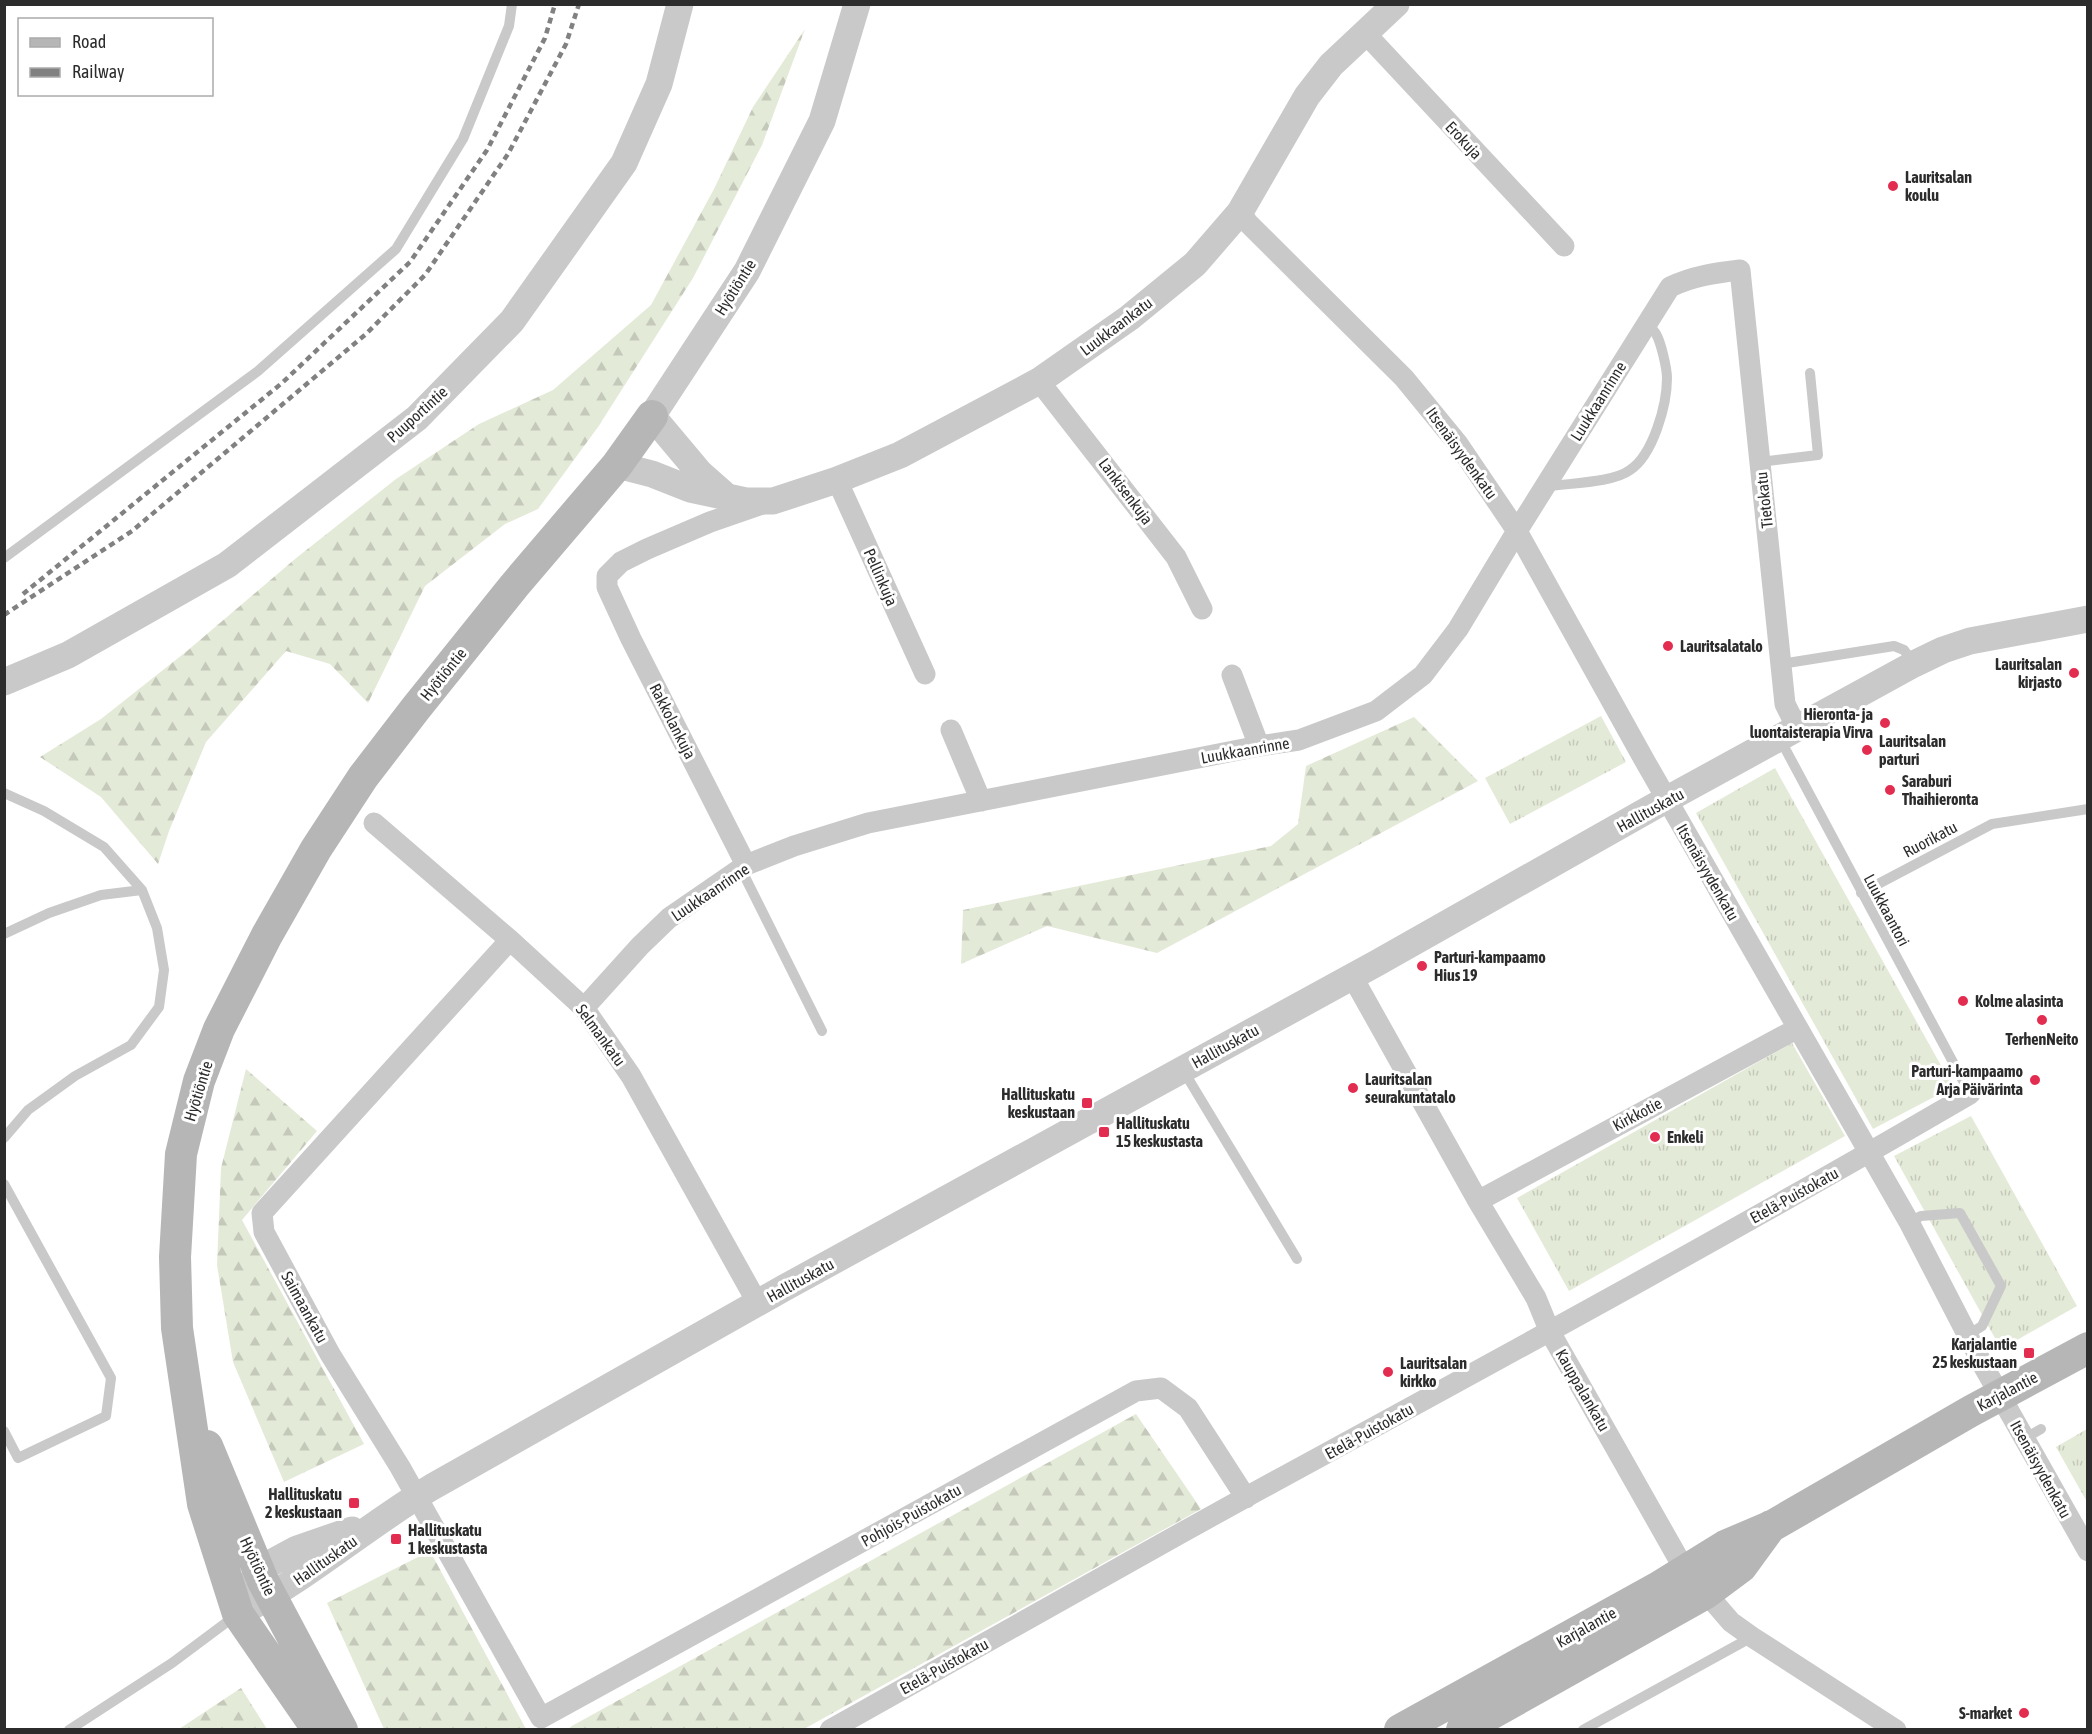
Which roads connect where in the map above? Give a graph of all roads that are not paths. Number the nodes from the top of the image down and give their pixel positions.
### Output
1 (512, 4) edge
2 (680, 4) edge
3 (857, 4) edge
4 (1396, 4) edge
5 (1365, 33) junction
6 (1240, 212) junction
7 (1564, 246) dead end
8 (1740, 270) joint
9 (1647, 324) junction
10 (1810, 373) dead end
11 (1040, 381) junction
12 (652, 416) junction
13 (1760, 462) junction
14 (617, 465) junction
15 (837, 480) junction
16 (1545, 487) junction
17 (729, 498) junction
18 (773, 501) junction
19 (1517, 531) junction
20 (4, 558) edge
21 (1202, 609) dead end
22 (2088, 619) edge
23 (1781, 664) junction
24 (1914, 664) junction
25 (925, 674) dead end
26 (1232, 675) dead end
27 (4, 682) edge
28 (951, 730) dead end
29 (1788, 733) junction
30 (1259, 746) junction
31 (4, 793) edge
32 (1667, 800) junction
33 (981, 801) junction
34 (2088, 810) edge
35 (374, 823) dead end
36 (744, 867) junction
37 (142, 890) junction
38 (1862, 893) junction
39 (4, 933) edge
40 (510, 940) junction
41 (1352, 976) junction
42 (584, 1008) junction
43 (1798, 1028) junction
44 (822, 1031) dead end
45 (1182, 1070) junction
46 (1970, 1094) joint
47 (4, 1138) edge
48 (1869, 1153) junction
49 (4, 1184) edge
50 (1478, 1201) junction
51 (1909, 1222) junction
52 (1297, 1259) dead end
53 (758, 1304) junction
54 (1550, 1332) junction
55 (1968, 1335) junction
56 (2088, 1348) edge
57 (2000, 1396) junction
58 (186, 1397) junction
59 (4, 1431) edge
60 (416, 1497) junction
61 (1246, 1498) junction
62 (2088, 1551) edge
63 (1696, 1582) junction
64 (265, 1583) junction
65 (238, 1614) junction
66 (1752, 1637) junction
67 (108, 1705) junction
68 (541, 1718) joint
69 (69, 1730) edge
70 (80, 1730) edge
71 (318, 1730) edge
72 (342, 1730) edge
73 (830, 1730) edge
74 (1400, 1730) edge
75 (1462, 1730) edge
76 (1583, 1730) edge
77 (1896, 1730) edge

1 - 20 lane
2 - 27 street, Puuportintie
3 - 12 street, Hyötiöntie
4 - 5 street, Luukkaankatu
5 - 6 street, Luukkaankatu
5 - 7 street, Erokuja
6 - 11 street, Luukkaankatu
6 - 19 street, Itsenäisyydenkatu
8 - 9 street, Luukkaanrinne
8 - 13 street, Tietokatu
9 - 16 street, Luukkaanrinne
9 - 16 lane
10 - 13 lane
11 - 15 street, Luukkaankatu
11 - 21 street, Lankisenkuja
12 - 14 main road, Hyötiöntie
12 - 17 street
13 - 23 street, Tietokatu
14 - 17 street, Luukkaankatu
14 - 58 main road, Hyötiöntie
15 - 18 street, Luukkaankatu
15 - 25 street, Pellinkuja
16 - 19 street, Luukkaanrinne
17 - 18 street, Luukkaankatu
18 - 36 street, Rakkolankuja
19 - 30 street, Luukkaanrinne
19 - 32 street, Itsenäisyydenkatu
22 - 24 street, Hallituskatu
23 - 24 lane
23 - 29 street, Tietokatu
24 - 29 street, Hallituskatu
26 - 30 street
28 - 33 street
29 - 32 street, Hallituskatu
29 - 38 lane, Luukkaantori
30 - 33 street, Luukkaanrinne
31 - 37 lane
32 - 41 street, Hallituskatu
32 - 43 street, Itsenäisyydenkatu
33 - 36 street, Luukkaanrinne
34 - 38 lane, Ruorikatu
35 - 40 street, Selmankatu
36 - 42 street, Luukkaanrinne
36 - 44 lane
37 - 39 lane
37 - 47 lane
38 - 46 lane, Luukkaantori
40 - 42 street, Selmankatu
40 - 60 street, Saimaankatu
41 - 45 street, Hallituskatu
41 - 50 street, Kauppalankatu
42 - 53 street, Selmankatu
43 - 48 street, Itsenäisyydenkatu
43 - 50 street, Kirkkotie
45 - 52 lane
45 - 53 street, Hallituskatu
46 - 48 street, Etelä-Puistokatu
48 - 51 street, Itsenäisyydenkatu
48 - 54 street, Etelä-Puistokatu
49 - 59 lane
50 - 54 street, Kauppalankatu
51 - 55 street, Itsenäisyydenkatu
51 - 55 lane
53 - 60 street, Hallituskatu
54 - 61 street, Etelä-Puistokatu
54 - 63 street, Kauppalankatu
55 - 57 street, Itsenäisyydenkatu
56 - 57 main road, Karjalantie
57 - 62 street, Itsenäisyydenkatu
57 - 63 main road, Karjalantie
58 - 64 main road, Hyötiöntie
58 - 65 main road, Hyötiöntie
60 - 64 street, Hallituskatu
60 - 68 street, Saimaankatu
61 - 68 street, Pohjois-Puistokatu
61 - 73 street, Etelä-Puistokatu
63 - 66 street, Kauppalankatu
63 - 74 main road, Karjalantie
63 - 75 main road, Karjalantie
64 - 65 street, Hallituskatu
64 - 72 main road, Hyötiöntie
65 - 67 lane
65 - 71 main road, Hyötiöntie
66 - 76 lane
66 - 77 street, Kauppalankatu
67 - 69 lane
67 - 70 lane

